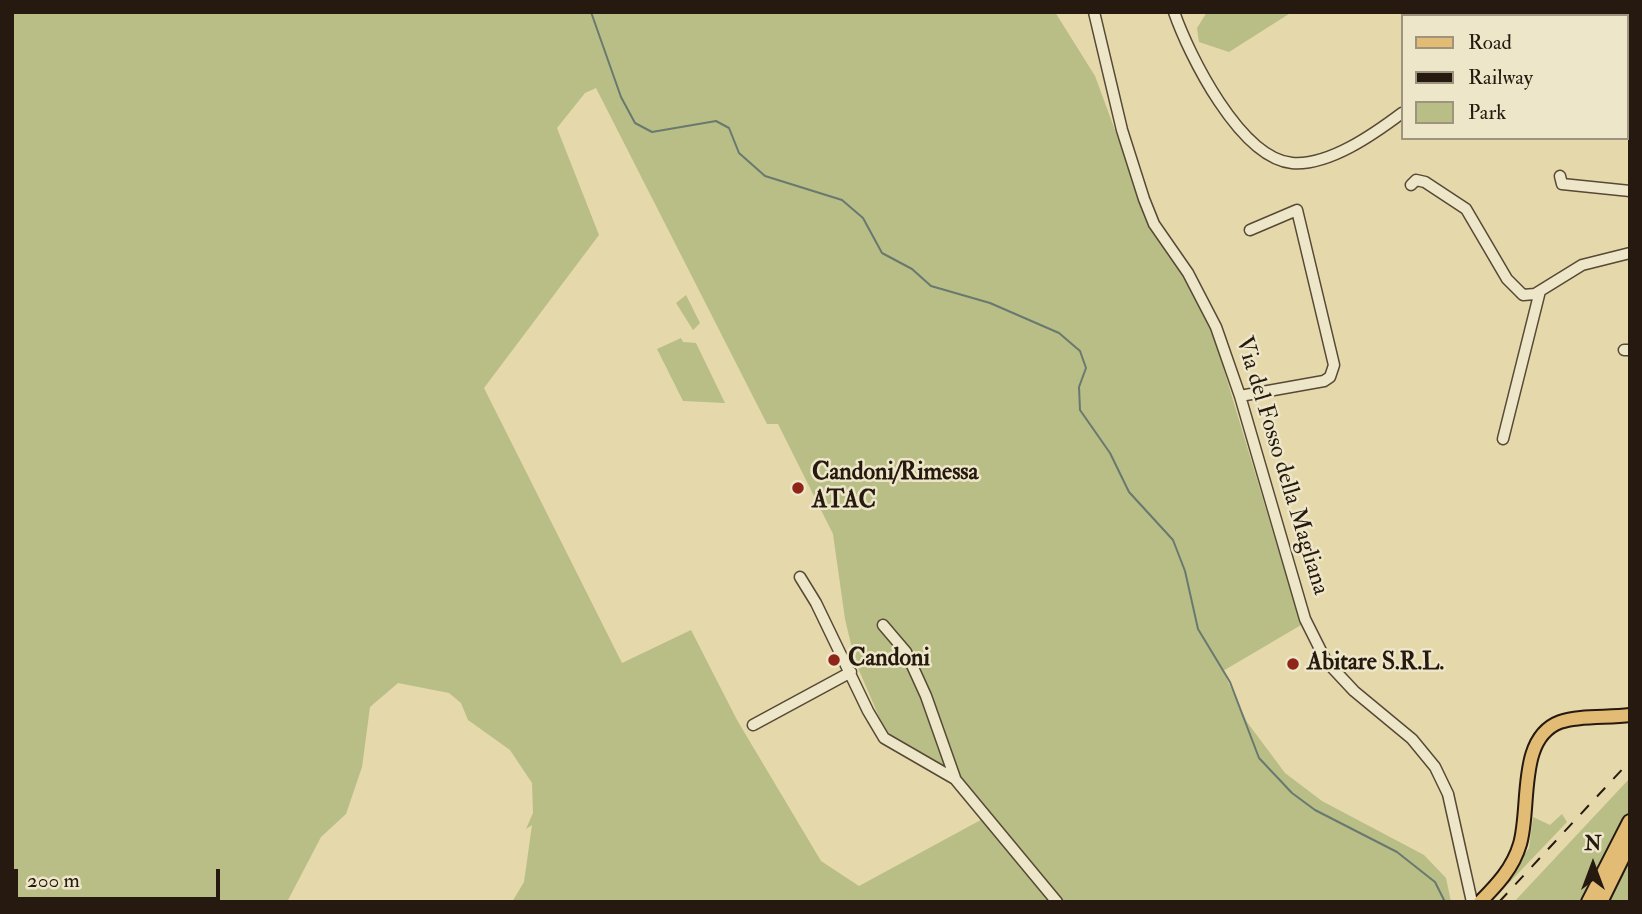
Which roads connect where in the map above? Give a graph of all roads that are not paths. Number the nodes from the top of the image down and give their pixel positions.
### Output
1 (1094, 12) edge
2 (1174, 12) edge
3 (1400, 114) edge
4 (1560, 176) dead end
5 (1411, 185) dead end
6 (1630, 191) edge
7 (1250, 230) dead end
8 (1630, 253) edge
9 (1540, 291) junction
10 (1240, 396) junction
11 (1503, 439) dead end
12 (800, 577) dead end
13 (883, 625) dead end
14 (851, 672) junction
15 (1630, 715) edge
16 (753, 725) dead end
17 (955, 779) junction
18 (1630, 822) edge
19 (1630, 841) edge
20 (1057, 902) edge
21 (1472, 902) edge
22 (1480, 902) edge
23 (1589, 902) edge
24 (1600, 902) edge

1 - 10 street, Via del Fosso della Magliana
2 - 3 street
4 - 6 street
5 - 9 street
7 - 10 street
8 - 9 street
9 - 11 street
10 - 21 street, Via del Fosso della Magliana
12 - 14 street
13 - 17 street
14 - 16 street
14 - 17 street
15 - 22 main road
17 - 20 street
18 - 23 highway
19 - 24 highway

